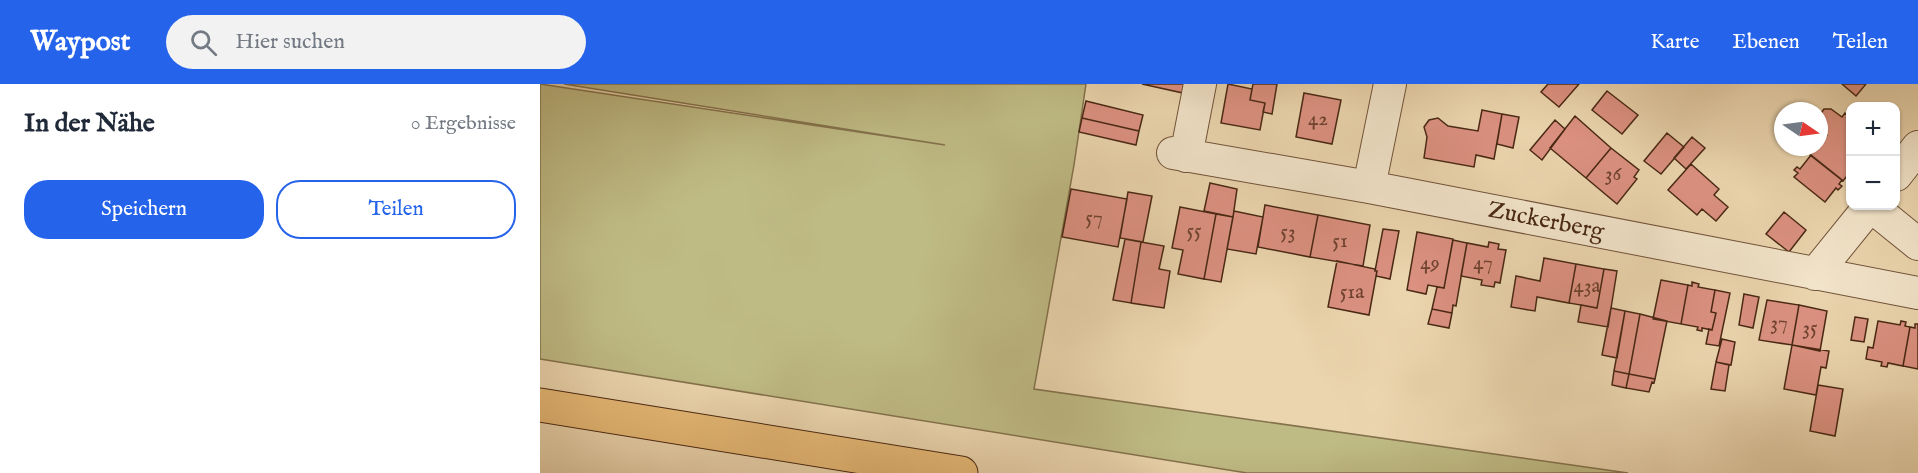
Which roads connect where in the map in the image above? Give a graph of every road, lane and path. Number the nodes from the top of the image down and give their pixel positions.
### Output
1 (1200, 84) edge
2 (1390, 84) edge
3 (1918, 147) edge
4 (1900, 170) edge
5 (1369, 187) junction
6 (1868, 210) edge
7 (1876, 210) edge
8 (1918, 244) edge
9 (1815, 274) junction
10 (1918, 293) edge
11 (540, 405) edge
12 (961, 473) edge

1 - 5 street, Zuckerberg
2 - 5 street
3 - 4 street
5 - 9 street, Zuckerberg
6 - 9 street
7 - 8 street
9 - 10 street, Zuckerberg
11 - 12 highway

